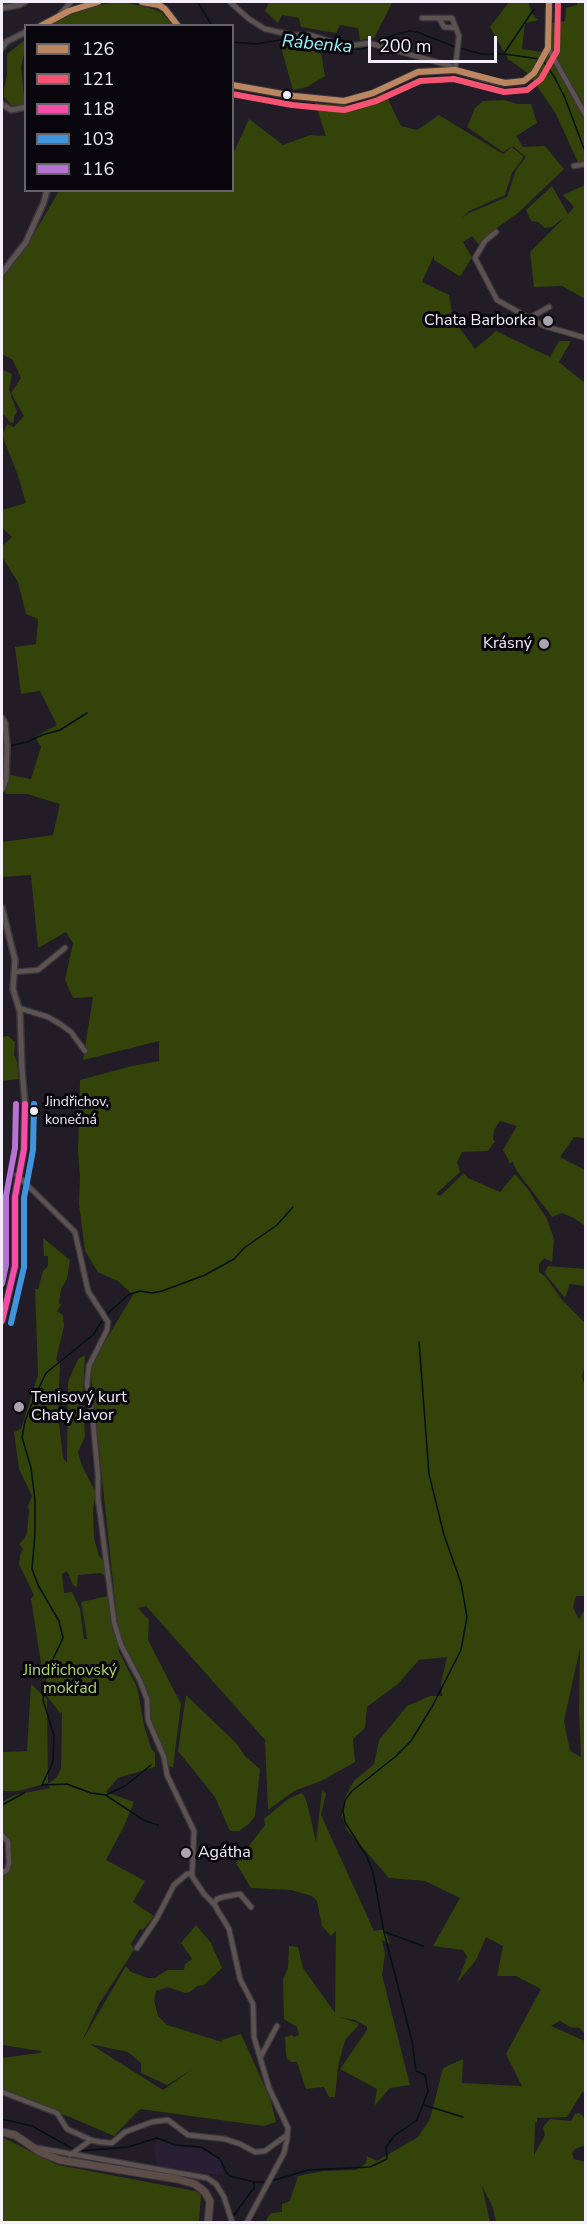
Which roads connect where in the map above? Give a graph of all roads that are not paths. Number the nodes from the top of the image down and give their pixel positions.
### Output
1 (25, 2) edge
2 (71, 2) edge
3 (98, 2) edge
4 (142, 2) edge
5 (230, 2) edge
6 (549, 2) edge
7 (2, 8) edge
8 (59, 16) junction
9 (422, 18) dead end
10 (440, 18) junction
11 (44, 24) edge
12 (176, 24) edge
13 (456, 28) junction
14 (24, 33) edge
15 (2, 48) edge
16 (548, 48) junction
17 (455, 70) junction
18 (234, 85) edge
19 (2, 104) edge
20 (24, 107) edge
21 (585, 116) edge
22 (585, 164) edge
23 (574, 166) dead end
24 (46, 192) edge
25 (496, 232) dead end
26 (2, 273) edge
27 (549, 307) dead end
28 (529, 318) junction
29 (585, 338) edge
30 (2, 718) edge
31 (2, 789) edge
32 (2, 908) edge
33 (65, 948) dead end
34 (14, 972) junction
35 (19, 1008) junction
36 (84, 1051) dead end
37 (17, 1175) junction
38 (2, 1321) edge
39 (2, 1835) edge
40 (2, 1873) edge
41 (192, 1873) junction
42 (214, 1904) junction
43 (251, 1907) dead end
44 (137, 1948) dead end
45 (277, 2026) dead end
46 (261, 2057) junction
47 (2, 2092) edge
48 (2, 2132) edge
49 (287, 2135) junction
50 (91, 2140) junction
51 (32, 2146) junction
52 (70, 2155) junction
53 (208, 2223) edge
54 (232, 2223) edge
55 (247, 2223) edge

1 - 7 street
2 - 8 street
3 - 8 street
4 - 12 street
5 - 17 street
6 - 16 street
8 - 11 street
9 - 10 street
10 - 13 street
10 - 13 street
13 - 17 street
14 - 15 street
16 - 17 street
16 - 21 street
17 - 18 street
19 - 20 street
22 - 23 street
24 - 26 street
25 - 28 street
27 - 28 street
28 - 29 street
30 - 31 street
32 - 34 street
33 - 34 street
34 - 35 street
35 - 36 street
35 - 37 street
37 - 38 street
37 - 41 street
39 - 40 street
41 - 42 street
41 - 44 street
42 - 43 street
42 - 46 street
45 - 46 street
46 - 49 street
47 - 50 street
48 - 51 main road
49 - 50 street
49 - 55 street
50 - 52 street
51 - 52 street
51 - 53 main road
52 - 54 street

